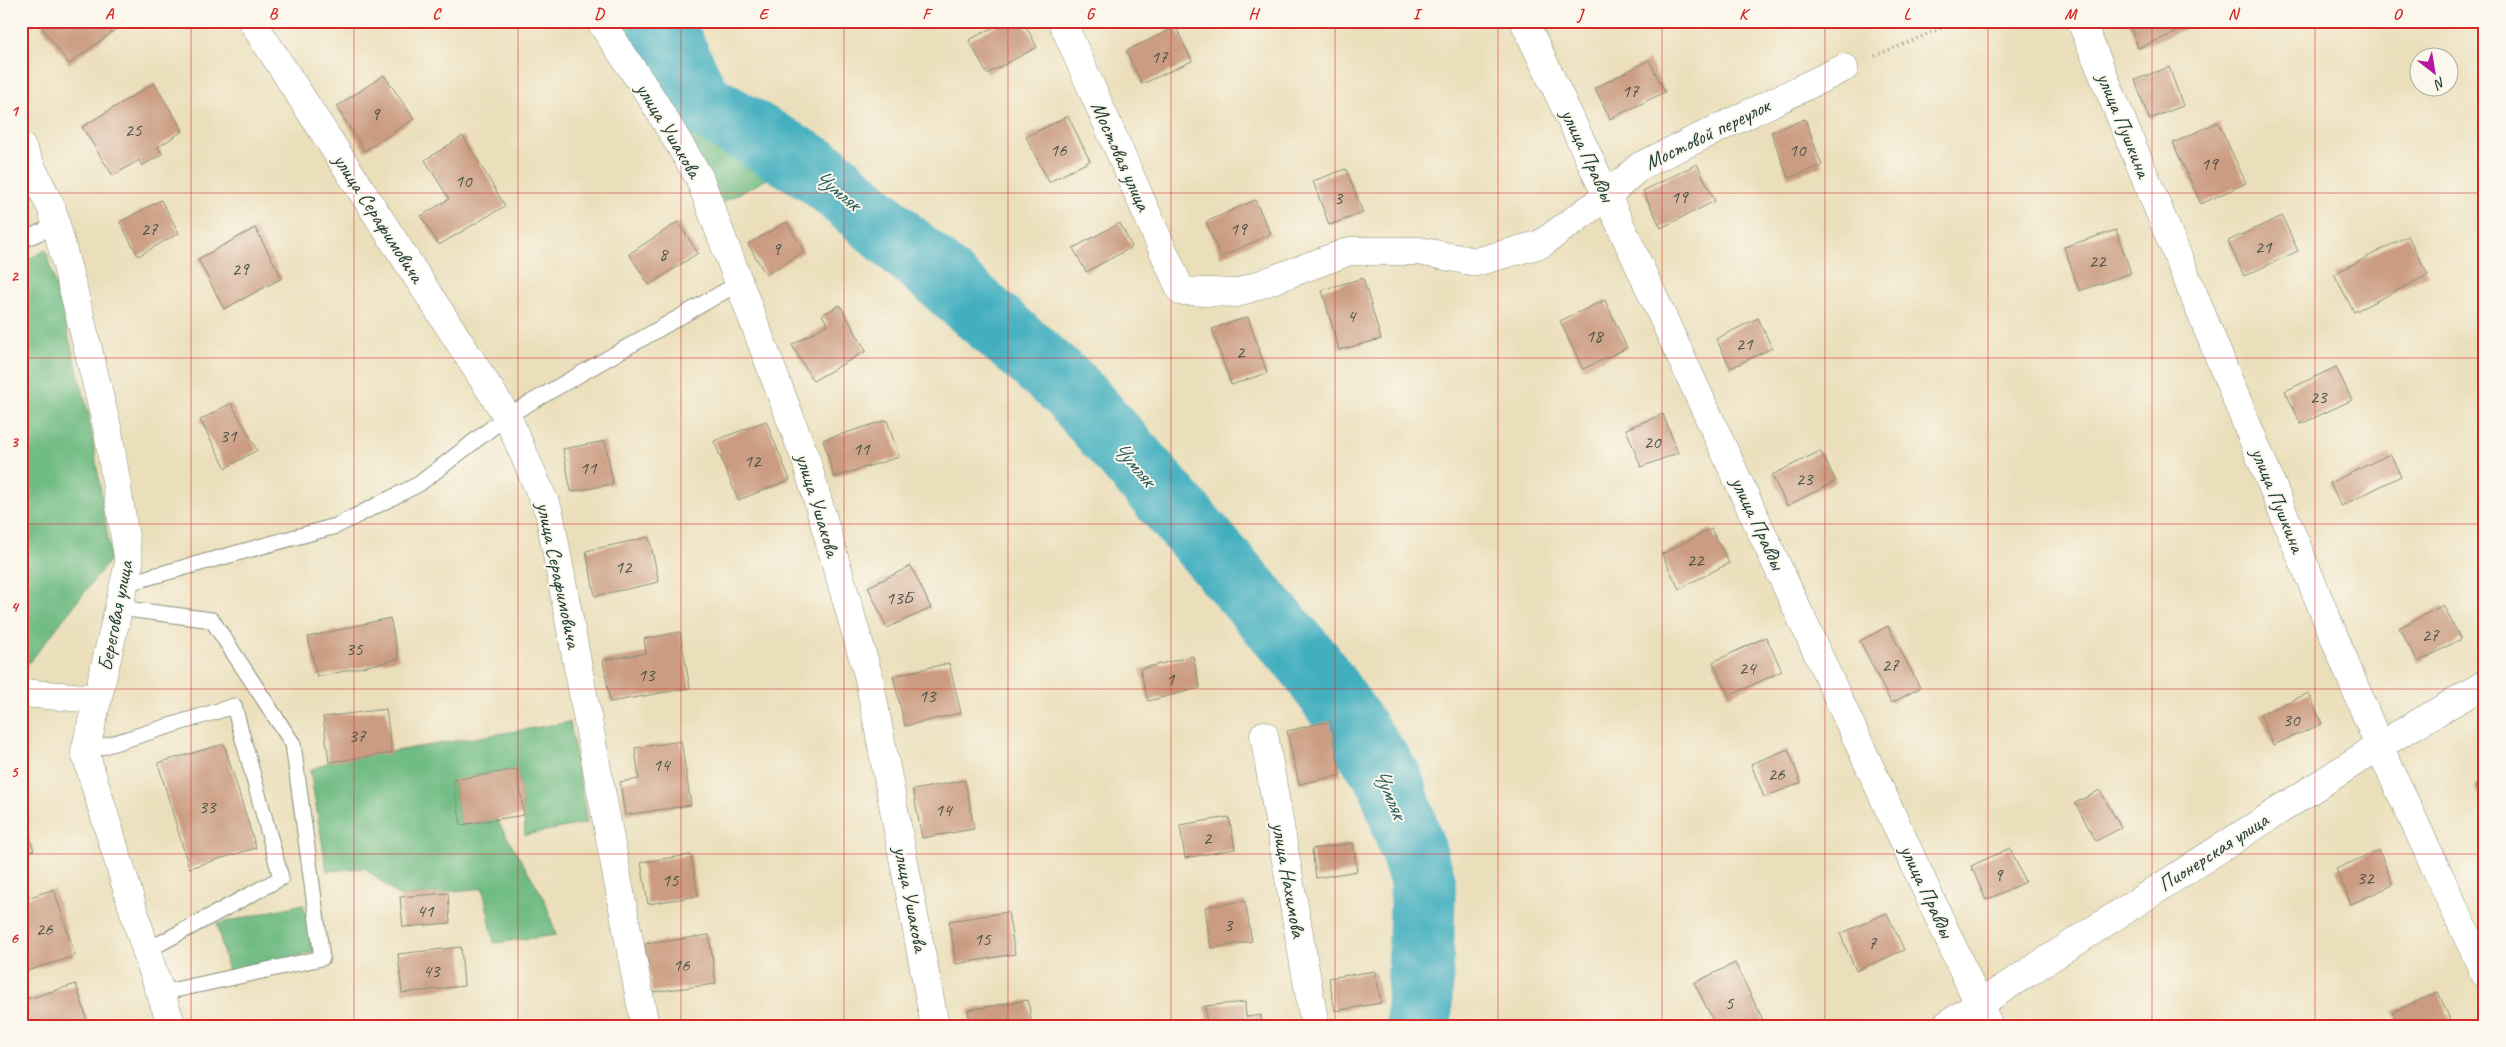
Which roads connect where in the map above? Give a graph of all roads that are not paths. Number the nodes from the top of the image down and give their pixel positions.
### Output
1 (252, 21) edge
2 (600, 21) edge
3 (1062, 21) edge
4 (1524, 21) edge
5 (2081, 21) edge
6 (1844, 68) road end
7 (21, 146) edge
8 (1607, 196) junction
9 (56, 226) junction
10 (21, 240) edge
11 (739, 283) junction
12 (1181, 291) joint
13 (507, 416) junction
14 (122, 596) junction
15 (2485, 684) edge
16 (21, 693) edge
17 (98, 699) junction
18 (1264, 735) dead end
19 (2378, 746) junction
20 (85, 752) junction
21 (146, 951) junction
22 (2485, 974) edge
23 (161, 994) junction
24 (1984, 1015) edge
25 (172, 1026) edge
26 (645, 1026) edge
27 (935, 1026) edge
28 (1315, 1026) edge
29 (1945, 1026) edge

1 - 13 street, улица Серафимовича
2 - 11 street, улица Ушакова
3 - 12 street, Мостовая улица
4 - 8 street, улица Правды
5 - 19 street, улица Пушкина
6 - 8 street, Мостовой переулок
7 - 9 street, Береговая улица
8 - 12 street, Мостовой переулок
8 - 24 street, улица Правды
9 - 10 lane
9 - 14 street, Береговая улица
11 - 13 lane
11 - 27 street, улица Ушакова
13 - 14 lane
13 - 26 street, улица Серафимовича
14 - 17 street, Береговая улица
14 - 23 lane
15 - 19 street, Пионерская улица
16 - 17 street
17 - 20 street, Береговая улица
18 - 28 street, улица Нахимова
19 - 22 street, улица Пушкина
19 - 24 street, Пионерская улица
20 - 21 street
20 - 21 lane
21 - 23 street
23 - 25 street
24 - 29 street, Пионерская улица

